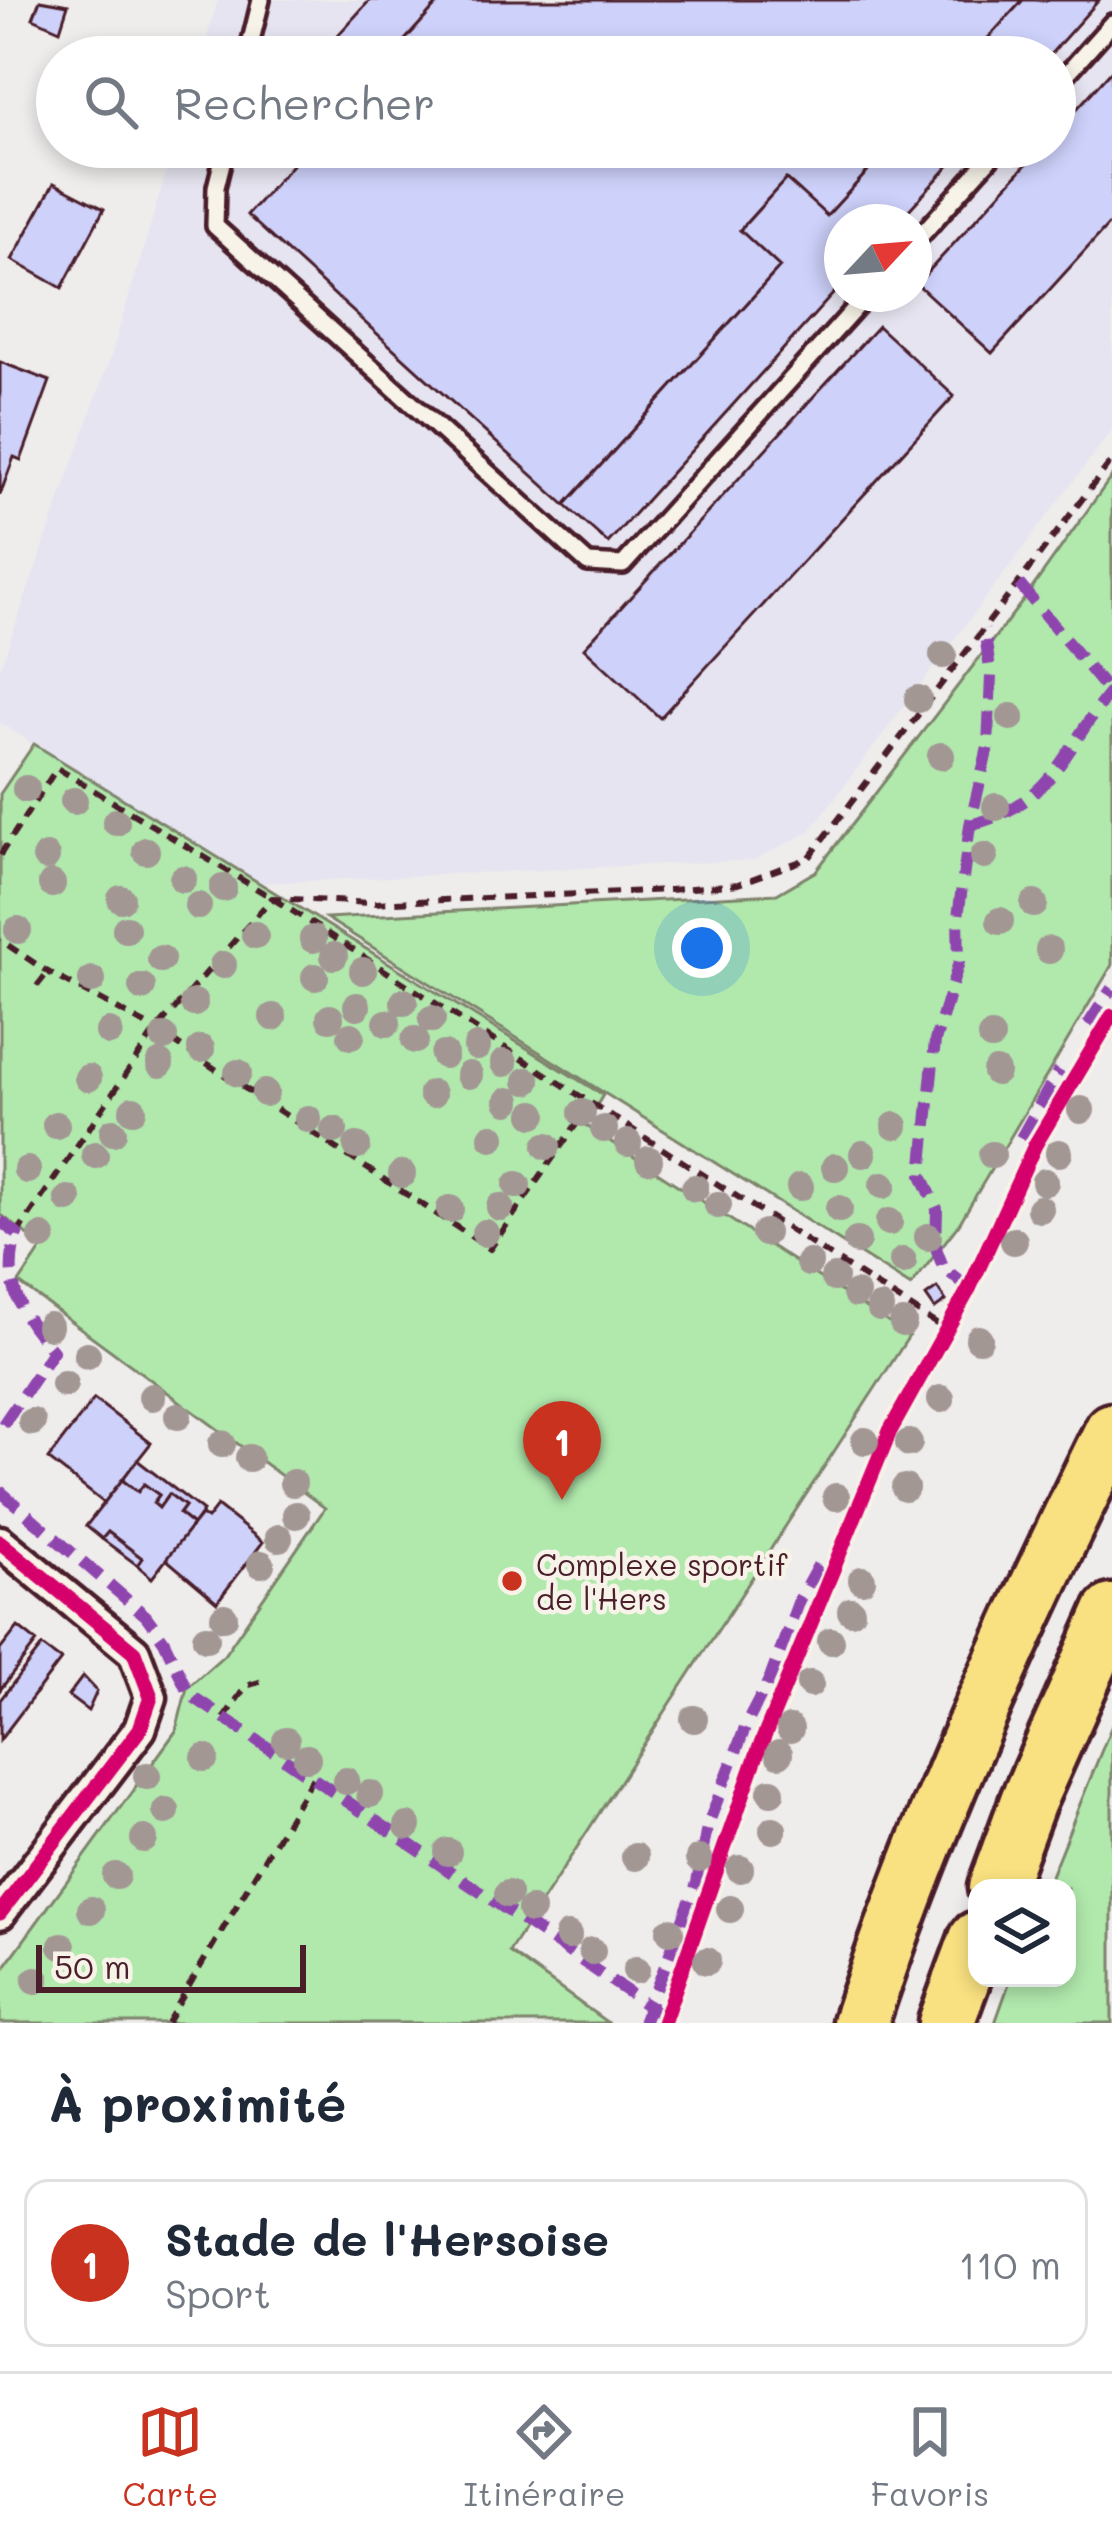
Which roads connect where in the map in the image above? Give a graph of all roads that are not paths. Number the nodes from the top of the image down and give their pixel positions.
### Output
1 (263, 2) edge
2 (1112, 23) edge
3 (253, 36) edge
4 (1076, 63) edge
5 (221, 168) edge
6 (981, 168) edge
7 (932, 223) edge
8 (852, 312) edge
9 (1112, 1431) edge
10 (0, 1542) edge
11 (1112, 1612) edge
12 (999, 1879) edge
13 (0, 1913) edge
14 (968, 1963) edge
15 (860, 2023) edge
16 (946, 2023) edge

1 - 3 lane
2 - 4 lane
5 - 8 lane
6 - 7 lane
9 - 15 highway
10 - 13 street
11 - 12 highway
14 - 16 highway

